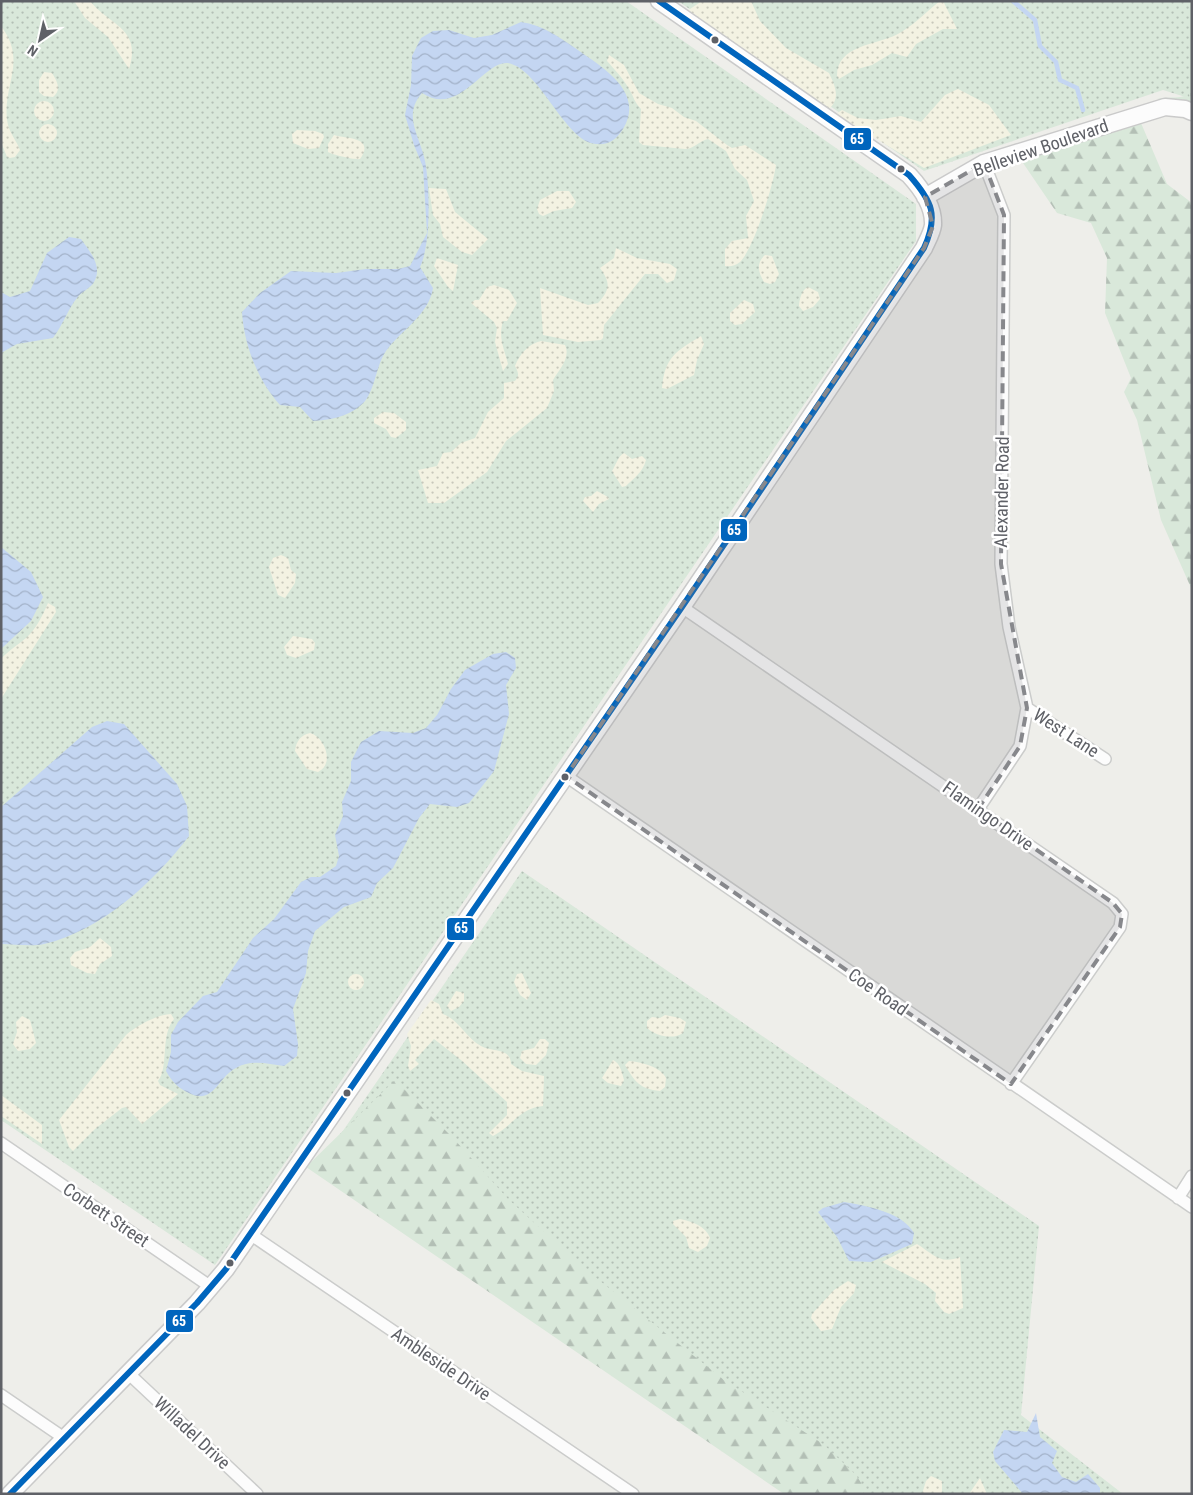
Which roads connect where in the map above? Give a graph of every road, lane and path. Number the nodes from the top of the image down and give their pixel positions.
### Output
1 (659, 1) edge
2 (1192, 112) edge
3 (984, 164) junction
4 (926, 197) junction
5 (682, 607) junction
6 (1026, 708) junction
7 (1105, 759) dead end
8 (566, 776) junction
9 (978, 809) junction
10 (1011, 1084) junction
11 (1, 1143) edge
12 (1192, 1176) edge
13 (1178, 1198) junction
14 (1192, 1207) edge
15 (250, 1234) junction
16 (211, 1287) junction
17 (128, 1373) junction
18 (1, 1395) edge
19 (64, 1438) junction
20 (10, 1494) edge
21 (257, 1494) edge
22 (632, 1494) edge

1 - 4 street
2 - 3 street, Belleview Boulevard
3 - 4 street, Belleview Boulevard
3 - 6 street, Alexander Road
4 - 5 street
5 - 8 street
5 - 9 street, Flamingo Drive
6 - 7 street, West Lane
6 - 9 street, Alexander Road
8 - 10 street, Coe Road
8 - 15 street
9 - 10 street, Flamingo Drive
10 - 13 street, Coe Road
11 - 16 street, Corbett Street
12 - 13 street
13 - 14 street, Coe Road
15 - 16 street
15 - 22 street, Ambleside Drive
16 - 17 street
17 - 19 street
17 - 21 street, Willadel Drive
18 - 19 street
19 - 20 street

